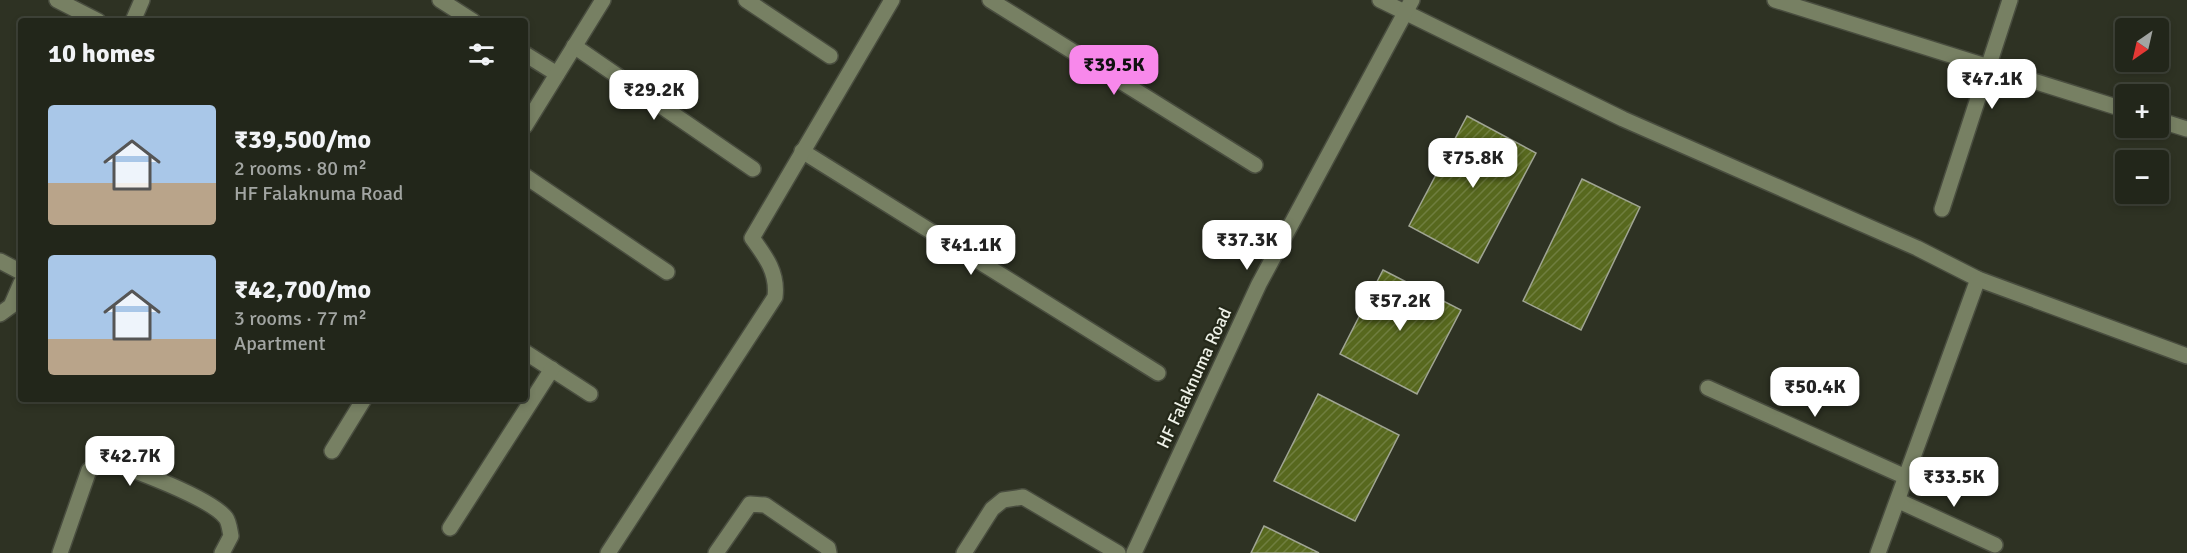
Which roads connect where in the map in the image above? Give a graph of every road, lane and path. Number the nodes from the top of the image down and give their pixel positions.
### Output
1 (57, 0) edge
2 (142, 0) edge
3 (440, 0) edge
4 (603, 0) edge
5 (746, 0) edge
6 (892, 0) edge
7 (990, 0) edge
8 (1380, 0) edge
9 (1775, 0) edge
10 (2010, 0) edge
11 (1409, 6) edge
12 (92, 18) edge
13 (134, 18) edge
14 (468, 18) edge
15 (574, 46) junction
16 (528, 56) edge
17 (830, 56) dead end
18 (1989, 67) junction
19 (556, 74) junction
20 (2115, 107) edge
21 (528, 121) edge
22 (2169, 123) edge
23 (2187, 129) edge
24 (802, 151) junction
25 (1255, 165) dead end
26 (753, 169) dead end
27 (528, 178) edge
28 (1941, 209) dead end
29 (0, 261) edge
30 (18, 270) edge
31 (667, 272) dead end
32 (1978, 279) junction
33 (18, 290) edge
34 (0, 314) edge
35 (528, 354) edge
36 (2187, 356) edge
37 (552, 369) junction
38 (1158, 373) dead end
39 (1708, 388) dead end
40 (590, 394) dead end
41 (362, 402) edge
42 (332, 451) dead end
43 (1908, 478) junction
44 (1899, 501) junction
45 (450, 528) dead end
46 (1995, 545) dead end
47 (60, 553) edge
48 (222, 553) edge
49 (608, 553) edge
50 (716, 553) edge
51 (829, 553) edge
52 (964, 553) edge
53 (1118, 553) edge
54 (1134, 553) edge
55 (1878, 553) edge

1 - 12 street
2 - 13 street
3 - 14 street
4 - 15 street
5 - 17 street
6 - 24 street
7 - 25 street
8 - 11 street
9 - 18 street
10 - 18 street
11 - 32 street
11 - 54 street, HF Falaknuma Road
15 - 19 street
15 - 26 street
16 - 19 street
18 - 20 street
18 - 28 street
19 - 21 street
22 - 23 street
24 - 38 street
24 - 49 street
27 - 31 street
29 - 30 street
32 - 36 street
32 - 43 street
33 - 34 street
35 - 37 street
37 - 40 street
37 - 45 street
39 - 43 street
41 - 42 street
43 - 44 street
44 - 46 street
44 - 55 street
47 - 48 street
50 - 51 street
52 - 53 street

